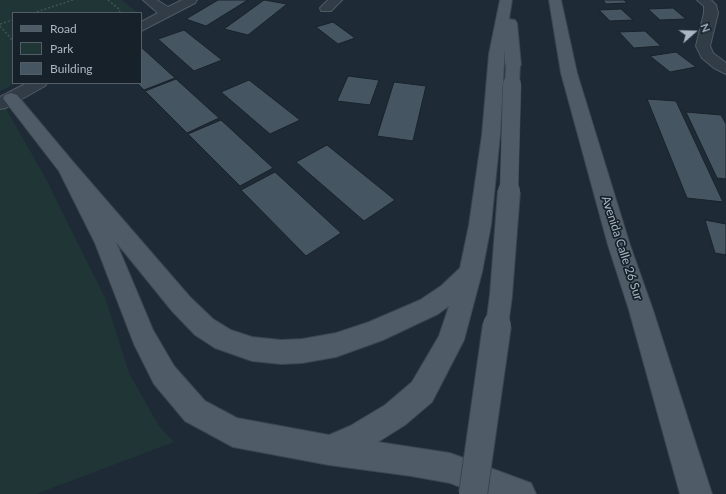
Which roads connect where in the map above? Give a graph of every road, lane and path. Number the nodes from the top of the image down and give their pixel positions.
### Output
1 (73, 0) edge
2 (108, 0) edge
3 (149, 0) edge
4 (191, 0) edge
5 (336, 0) edge
6 (507, 0) edge
7 (555, 0) edge
8 (703, 0) edge
9 (326, 8) dead end
10 (36, 12) edge
11 (120, 12) edge
12 (167, 13) junction
13 (12, 20) edge
14 (0, 25) edge
15 (142, 26) edge
16 (12, 40) edge
17 (726, 69) edge
18 (37, 84) edge
19 (6, 101) edge
20 (67, 168) junction
21 (471, 272) junction
22 (329, 450) junction
23 (474, 494) edge
24 (520, 494) edge
25 (696, 494) edge

1 - 10 path
2 - 11 path
3 - 12 street
4 - 12 street
5 - 9 street
6 - 21 main road
6 - 23 main road, bridge
7 - 25 main road, Avenida Calle 26 Sur
8 - 17 street
12 - 15 street
13 - 14 path
14 - 16 path
18 - 19 street
19 - 20 main road
20 - 21 main road
20 - 22 main road
21 - 22 main road
22 - 24 main road

